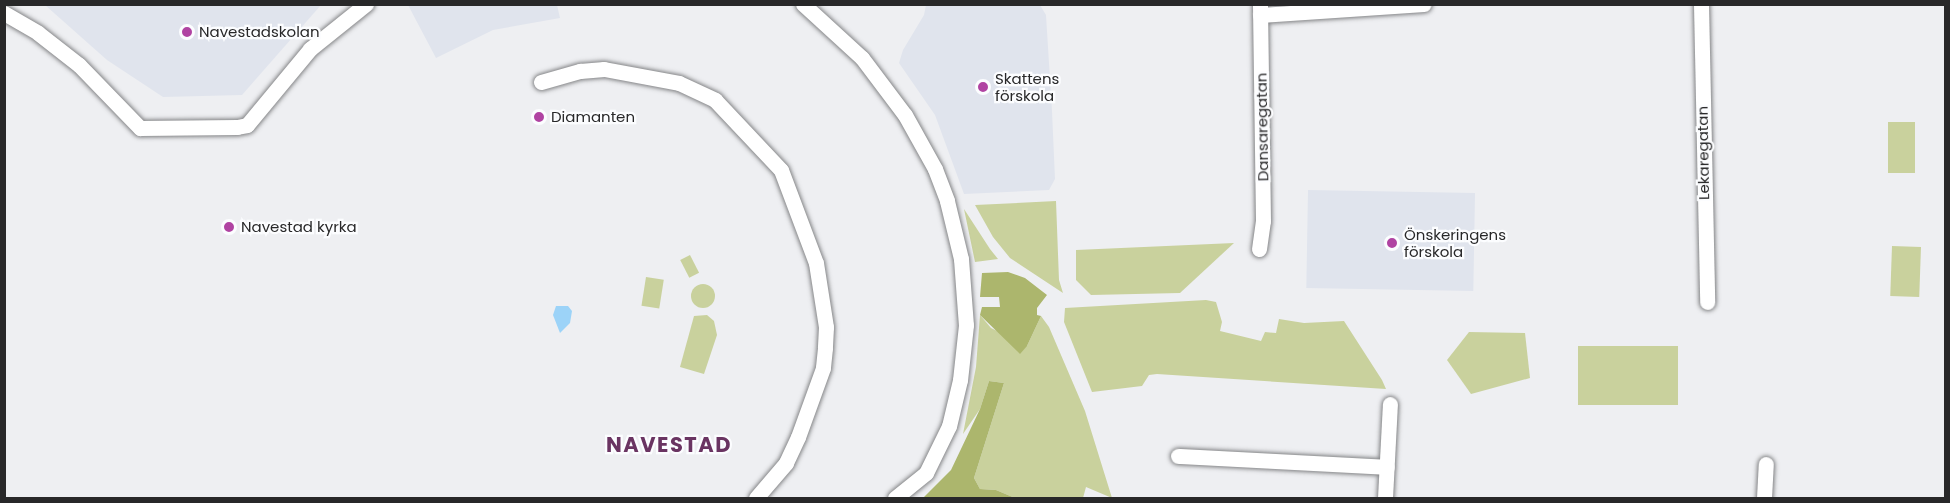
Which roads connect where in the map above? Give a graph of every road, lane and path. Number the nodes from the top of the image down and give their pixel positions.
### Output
1 (366, 4) edge
2 (803, 4) edge
3 (1424, 4) edge
4 (1701, 4) edge
5 (1260, 10) edge
6 (4, 13) edge
7 (541, 82) dead end
8 (1259, 249) dead end
9 (1707, 302) dead end
10 (1390, 404) dead end
11 (1178, 456) dead end
12 (1766, 464) dead end
13 (1387, 467) junction
14 (756, 498) edge
15 (895, 498) edge
16 (1385, 498) edge
17 (1764, 498) edge

1 - 6 street
2 - 15 street
3 - 5 street
4 - 9 street, Lekaregatan
5 - 8 street, Dansaregatan
7 - 14 street
10 - 13 street
11 - 13 street
12 - 17 street
13 - 16 street

